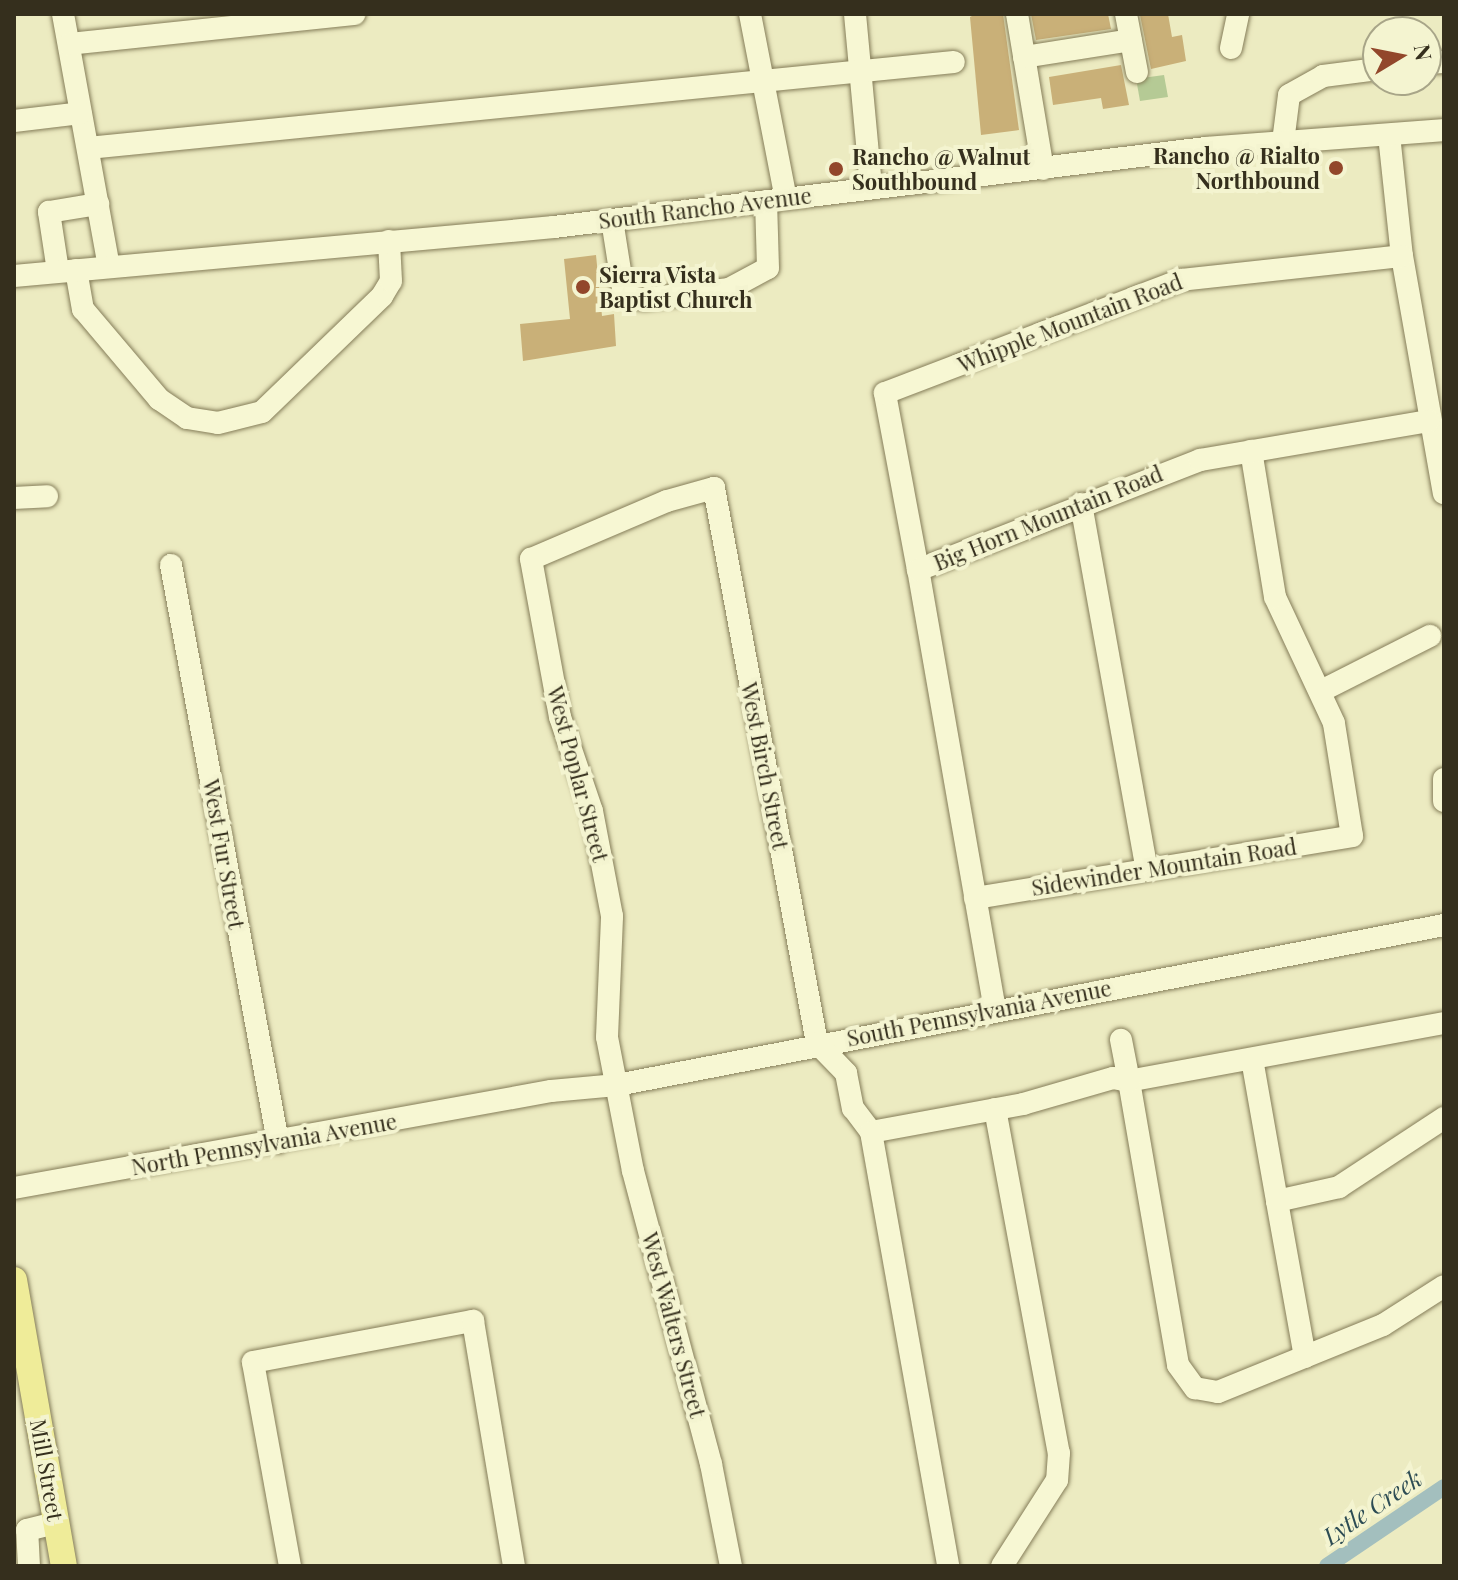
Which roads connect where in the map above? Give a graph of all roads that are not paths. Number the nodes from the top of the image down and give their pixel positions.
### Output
1 (63, 14) edge
2 (354, 14) edge
3 (750, 14) edge
4 (855, 14) edge
5 (1017, 14) edge
6 (1126, 14) edge
7 (1238, 14) edge
8 (1131, 40) junction
9 (69, 44) junction
10 (1231, 48) dead end
11 (1024, 57) junction
12 (954, 62) dead end
13 (1362, 71) edge
14 (860, 72) junction
15 (1137, 72) dead end
16 (763, 82) junction
17 (81, 113) junction
18 (14, 121) edge
19 (1444, 130) edge
20 (1389, 135) junction
21 (1283, 142) junction
22 (88, 148) junction
23 (1043, 169) junction
24 (871, 188) junction
25 (776, 200) junction
26 (98, 204) junction
27 (612, 220) junction
28 (389, 241) junction
29 (1402, 256) junction
30 (109, 266) junction
31 (67, 270) junction
32 (14, 276) edge
33 (1429, 421) junction
34 (1251, 451) junction
35 (714, 488) joint
36 (1444, 493) edge
37 (47, 496) dead end
38 (14, 498) edge
39 (1081, 504) junction
40 (171, 565) dead end
41 (918, 570) junction
42 (1430, 636) dead end
43 (1323, 690) junction
44 (1444, 779) edge
45 (1444, 801) edge
46 (1147, 869) junction
47 (975, 898) junction
48 (1444, 925) edge
49 (995, 1010) junction
50 (1444, 1023) edge
51 (1121, 1040) dead end
52 (817, 1043) junction
53 (1252, 1059) junction
54 (1129, 1081) junction
55 (617, 1085) junction
56 (514, 1097) joint
57 (995, 1109) junction
58 (1444, 1118) edge
59 (871, 1132) junction
60 (278, 1142) junction
61 (14, 1188) edge
62 (1277, 1201) junction
63 (14, 1280) edge
64 (1444, 1286) edge
65 (1305, 1357) junction
66 (56, 1523) junction
67 (24, 1558) edge
68 (64, 1566) edge
69 (290, 1566) edge
70 (514, 1566) edge
71 (731, 1566) edge
72 (948, 1566) edge
73 (1002, 1566) edge

1 - 9 street
2 - 9 street
3 - 16 street
4 - 14 street
5 - 11 street
6 - 8 street
7 - 10 street
8 - 11 street
8 - 15 street
9 - 17 street
11 - 23 street
12 - 14 street
13 - 21 street
14 - 16 street
14 - 24 street
16 - 22 street
16 - 25 street
17 - 18 street
17 - 22 street
19 - 20 street, South Rancho Avenue
20 - 21 street, South Rancho Avenue
20 - 29 street
21 - 23 street, South Rancho Avenue
22 - 26 street
23 - 24 street, South Rancho Avenue
24 - 25 street, South Rancho Avenue
25 - 27 street, South Rancho Avenue
25 - 27 street
26 - 30 street
26 - 31 street
27 - 28 street, South Rancho Avenue
28 - 30 street, South Rancho Avenue
28 - 31 street
29 - 33 street
29 - 41 street, Whipple Mountain Road
30 - 31 street, South Rancho Avenue
31 - 32 street, South Rancho Avenue
33 - 34 street, Big Horn Mountain Road
33 - 36 street
34 - 39 street, Big Horn Mountain Road
34 - 43 street
35 - 52 street, West Birch Street
35 - 55 street, West Poplar Street
37 - 38 street
39 - 41 street, Big Horn Mountain Road
39 - 46 street
40 - 60 street, West Fur Street
41 - 47 street, Big Horn Mountain Road
42 - 43 street
43 - 46 street, Sidewinder Mountain Road
44 - 45 street
46 - 47 street, Sidewinder Mountain Road
47 - 49 street, Big Horn Mountain Road
48 - 49 street, South Pennsylvania Avenue
49 - 52 street, South Pennsylvania Avenue
50 - 53 street
51 - 54 street
52 - 55 street, South Pennsylvania Avenue
52 - 59 street
53 - 54 street
53 - 62 street
54 - 57 street
54 - 65 street
55 - 56 street, South Pennsylvania Avenue
55 - 71 street, West Walters Street
56 - 60 street, North Pennsylvania Avenue
57 - 59 street
57 - 73 street
58 - 62 street
59 - 72 street
60 - 61 street, North Pennsylvania Avenue
62 - 65 street
63 - 66 main road, Mill Street
64 - 65 street
66 - 67 street
66 - 68 main road, Mill Street
69 - 70 street

